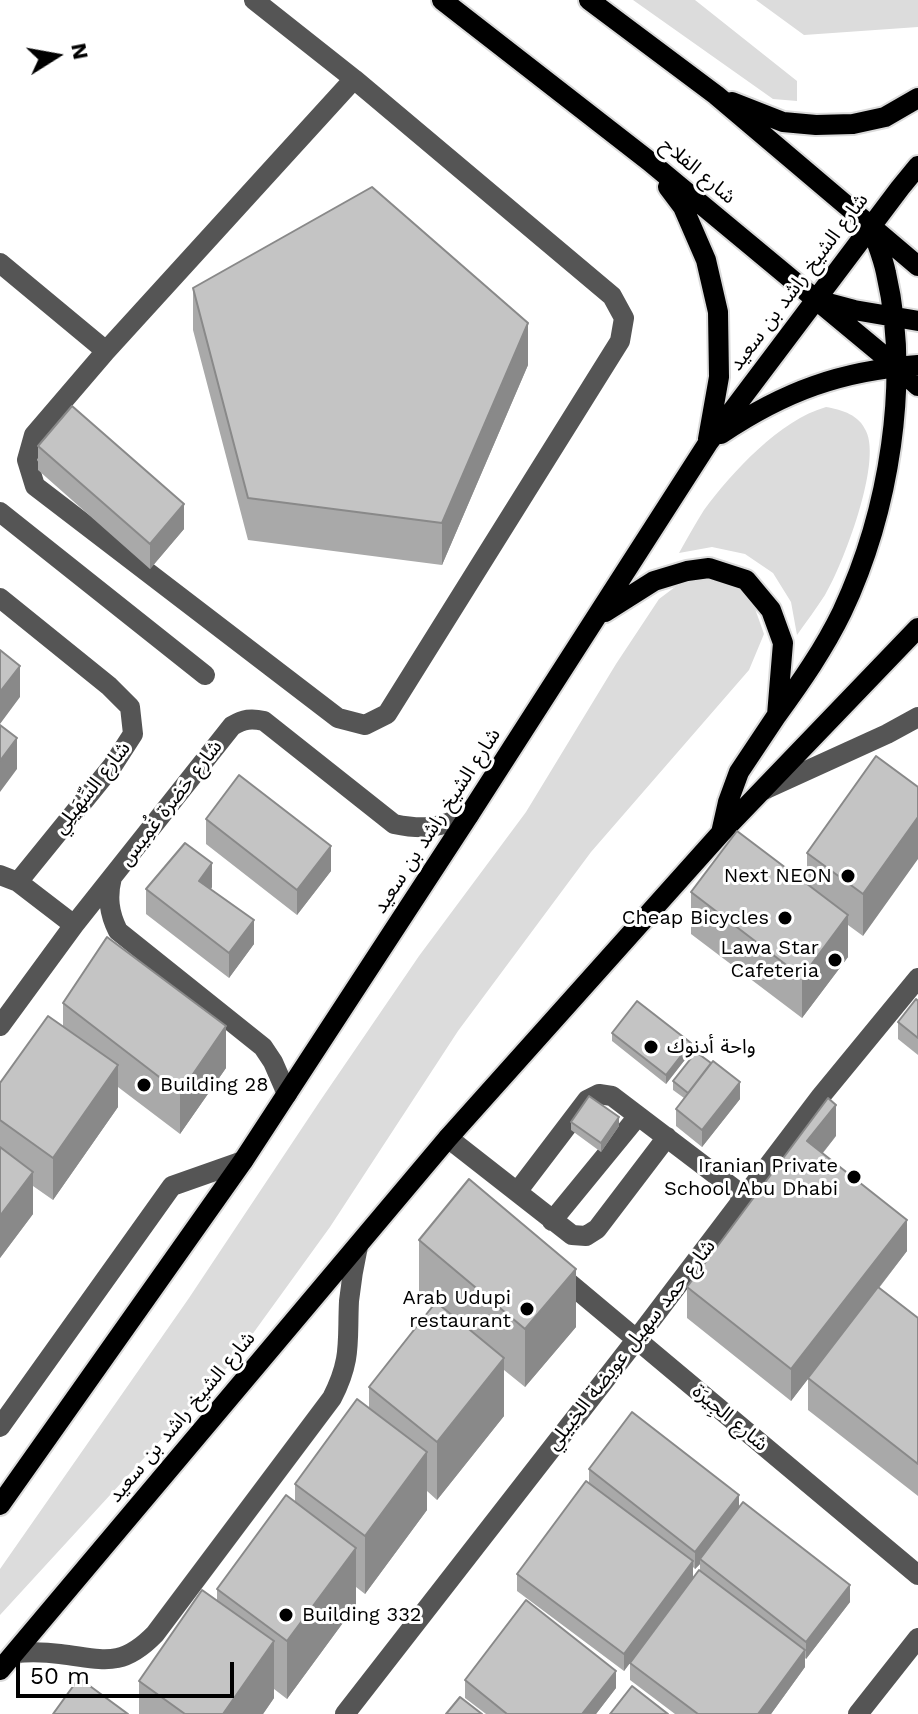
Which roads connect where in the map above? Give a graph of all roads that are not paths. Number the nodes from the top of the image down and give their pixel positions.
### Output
1 (254, 0) edge
2 (442, 0) edge
3 (589, 0) edge
4 (354, 79) junction
5 (716, 95) junction
6 (918, 98) edge
7 (649, 161) junction
8 (918, 166) edge
9 (871, 226) junction
10 (0, 263) edge
11 (918, 266) edge
12 (816, 299) junction
13 (894, 317) junction
14 (918, 321) edge
15 (106, 351) junction
16 (918, 365) edge
17 (896, 366) junction
18 (918, 386) edge
19 (708, 443) junction
20 (0, 512) edge
21 (0, 598) edge
22 (598, 616) junction
23 (918, 628) edge
24 (918, 645) edge
25 (894, 654) junction
26 (205, 675) dead end
27 (777, 715) junction
28 (918, 717) edge
29 (760, 792) junction
30 (469, 815) junction
31 (721, 833) junction
32 (112, 877) junction
33 (9, 879) edge
34 (74, 925) junction
35 (918, 978) edge
36 (0, 1026) edge
37 (287, 1094) junction
38 (638, 1116) junction
39 (667, 1137) junction
40 (448, 1138) junction
41 (243, 1161) junction
42 (517, 1192) junction
43 (745, 1197) junction
44 (552, 1221) junction
45 (358, 1246) junction
46 (542, 1260) edge
47 (636, 1340) junction
48 (0, 1427) edge
49 (0, 1505) edge
50 (918, 1575) edge
51 (918, 1638) edge
52 (15, 1653) junction
53 (0, 1670) edge
54 (345, 1714) edge
55 (858, 1714) edge

1 - 4 street
2 - 7 main road, شارع الفلاح
3 - 5 main road
4 - 15 street
4 - 15 street
5 - 6 main road
5 - 9 main road
7 - 12 main road, شارع الفلاح
7 - 19 main road
8 - 9 main road, شارع الشيخ راشد بن سعيد
9 - 11 main road
9 - 12 main road, شارع الشيخ راشد بن سعيد
9 - 13 main road
10 - 15 street
12 - 13 main road
12 - 17 main road, شارع الفلاح
12 - 19 main road, شارع الشيخ راشد بن سعيد
13 - 14 main road
13 - 17 main road
16 - 17 main road
17 - 18 main road, شارع الفلاح
17 - 19 main road
17 - 27 main road
19 - 22 main road, شارع الشيخ راشد بن سعيد
20 - 26 street
21 - 33 street, شارع السِّهَيلِي
22 - 27 main road
22 - 30 main road, شارع الشيخ راشد بن سعيد
23 - 25 main road, شارع الشيخ راشد بن سعيد
24 - 25 main road
25 - 29 main road, شارع الشيخ راشد بن سعيد
27 - 31 main road
28 - 29 street
29 - 31 main road, شارع الشيخ راشد بن سعيد
30 - 32 street, شارع حَضرة غُمِيس
30 - 37 main road, شارع الشيخ راشد بن سعيد
31 - 40 main road, شارع الشيخ راشد بن سعيد
32 - 34 street, شارع حَضرة غُمِيس
32 - 37 street
33 - 34 street
34 - 36 street, شارع حَضرة غُمِيس
35 - 43 street, شارع حمد سهيل عويضة الخييلي
37 - 41 main road, شارع الشيخ راشد بن سعيد
38 - 39 street
38 - 42 street
38 - 44 street
39 - 43 street
39 - 44 street
40 - 42 street
40 - 45 main road, شارع الشيخ راشد بن سعيد
41 - 48 street
41 - 49 main road, شارع الشيخ راشد بن سعيد
42 - 44 street
43 - 47 street, شارع حمد سهيل عويضة الخييلي
45 - 52 main road, شارع الشيخ راشد بن سعيد
45 - 52 street
46 - 47 street, شارع الجِيرَة
47 - 50 street, شارع الجِيرَة
47 - 54 street, شارع حمد سهيل عويضة الخييلي
51 - 55 street
52 - 53 main road, شارع الشيخ راشد بن سعيد

